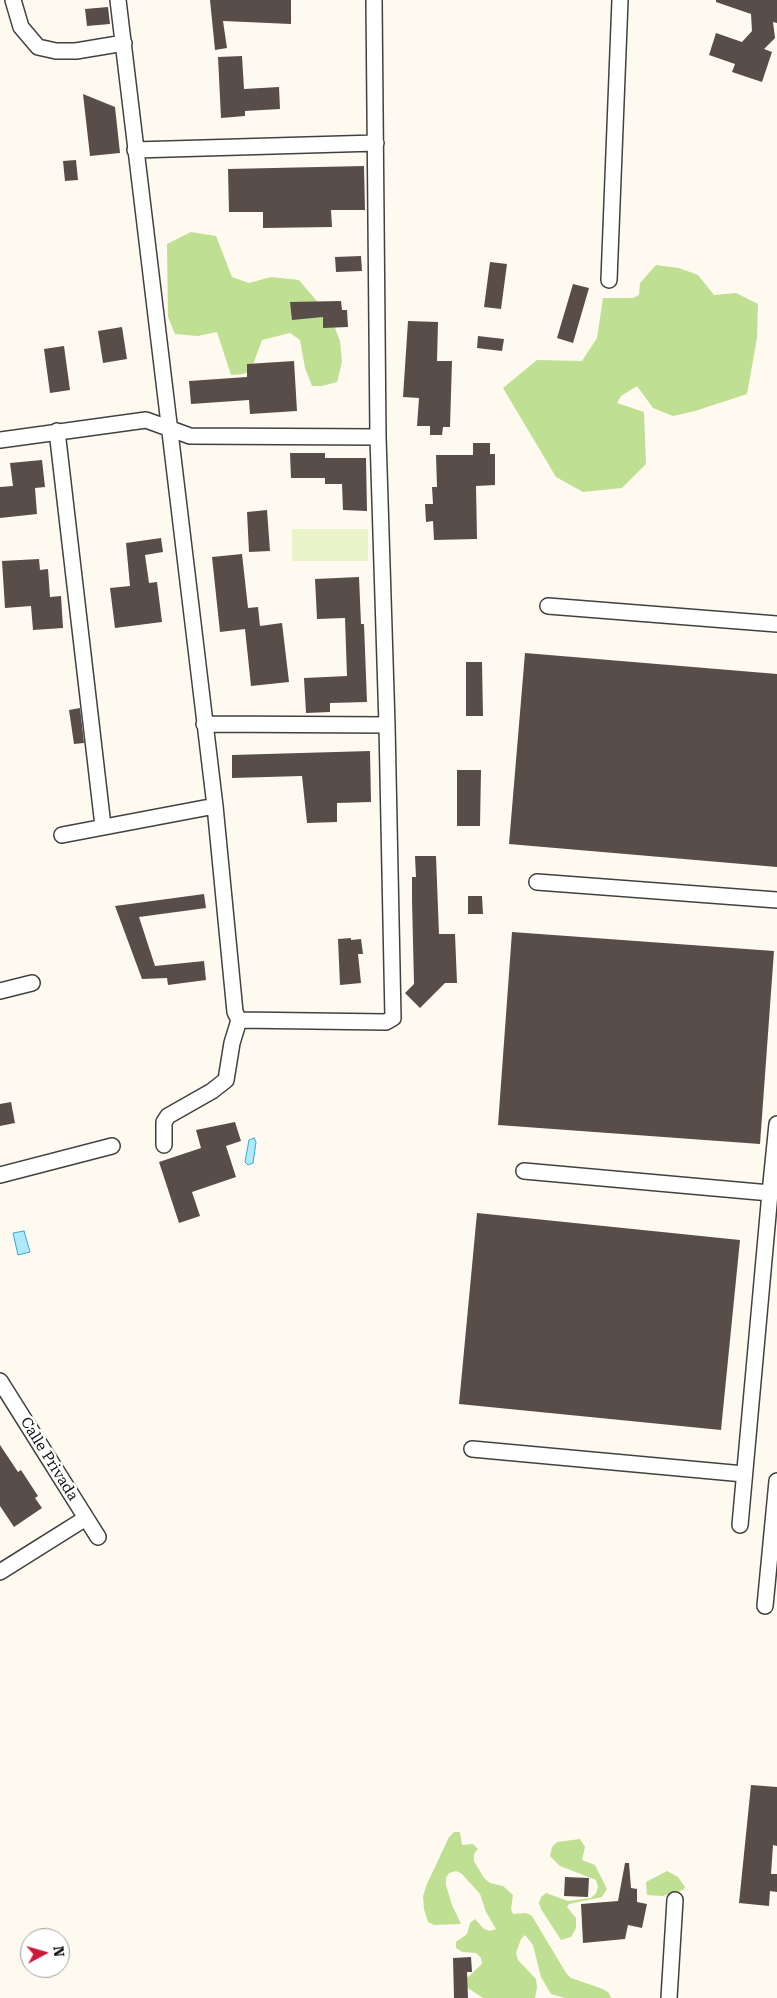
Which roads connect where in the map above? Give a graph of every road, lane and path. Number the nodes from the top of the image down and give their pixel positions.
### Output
1 (13, 0) edge
2 (118, 0) edge
3 (374, 0) edge
4 (620, 0) edge
5 (124, 43) junction
6 (376, 142) junction
7 (135, 150) junction
8 (609, 280) dead end
9 (170, 430) junction
10 (57, 431) junction
11 (378, 437) junction
12 (0, 440) edge
13 (548, 606) dead end
14 (777, 624) edge
15 (204, 724) junction
16 (387, 725) junction
17 (215, 806) junction
18 (103, 826) junction
19 (62, 835) dead end
20 (537, 882) dead end
21 (777, 900) edge
22 (32, 983) dead end
23 (0, 991) edge
24 (239, 1020) junction
25 (777, 1124) edge
26 (164, 1145) dead end
27 (112, 1146) dead end
28 (524, 1171) dead end
29 (0, 1175) edge
30 (770, 1194) junction
31 (0, 1381) edge
32 (472, 1449) dead end
33 (744, 1474) junction
34 (777, 1481) edge
35 (86, 1518) junction
36 (740, 1525) dead end
37 (98, 1537) dead end
38 (0, 1572) edge
39 (765, 1606) dead end
40 (675, 1900) dead end
41 (669, 1998) edge

1 - 5 street
2 - 5 street
3 - 6 street
4 - 8 street
5 - 7 street
6 - 7 street
6 - 11 street
7 - 9 street
9 - 10 street
9 - 11 street
9 - 15 street
10 - 12 street
10 - 18 street
11 - 16 street
13 - 14 street
15 - 16 street
15 - 17 street
16 - 24 street
17 - 18 street
17 - 24 street
18 - 19 street
20 - 21 street
22 - 23 street
24 - 26 street
25 - 30 street
27 - 29 street
28 - 30 street
30 - 33 street
31 - 35 street, Calle Privada
32 - 33 street
33 - 36 street
34 - 39 street
35 - 37 street, Calle Privada
35 - 38 street
40 - 41 street

